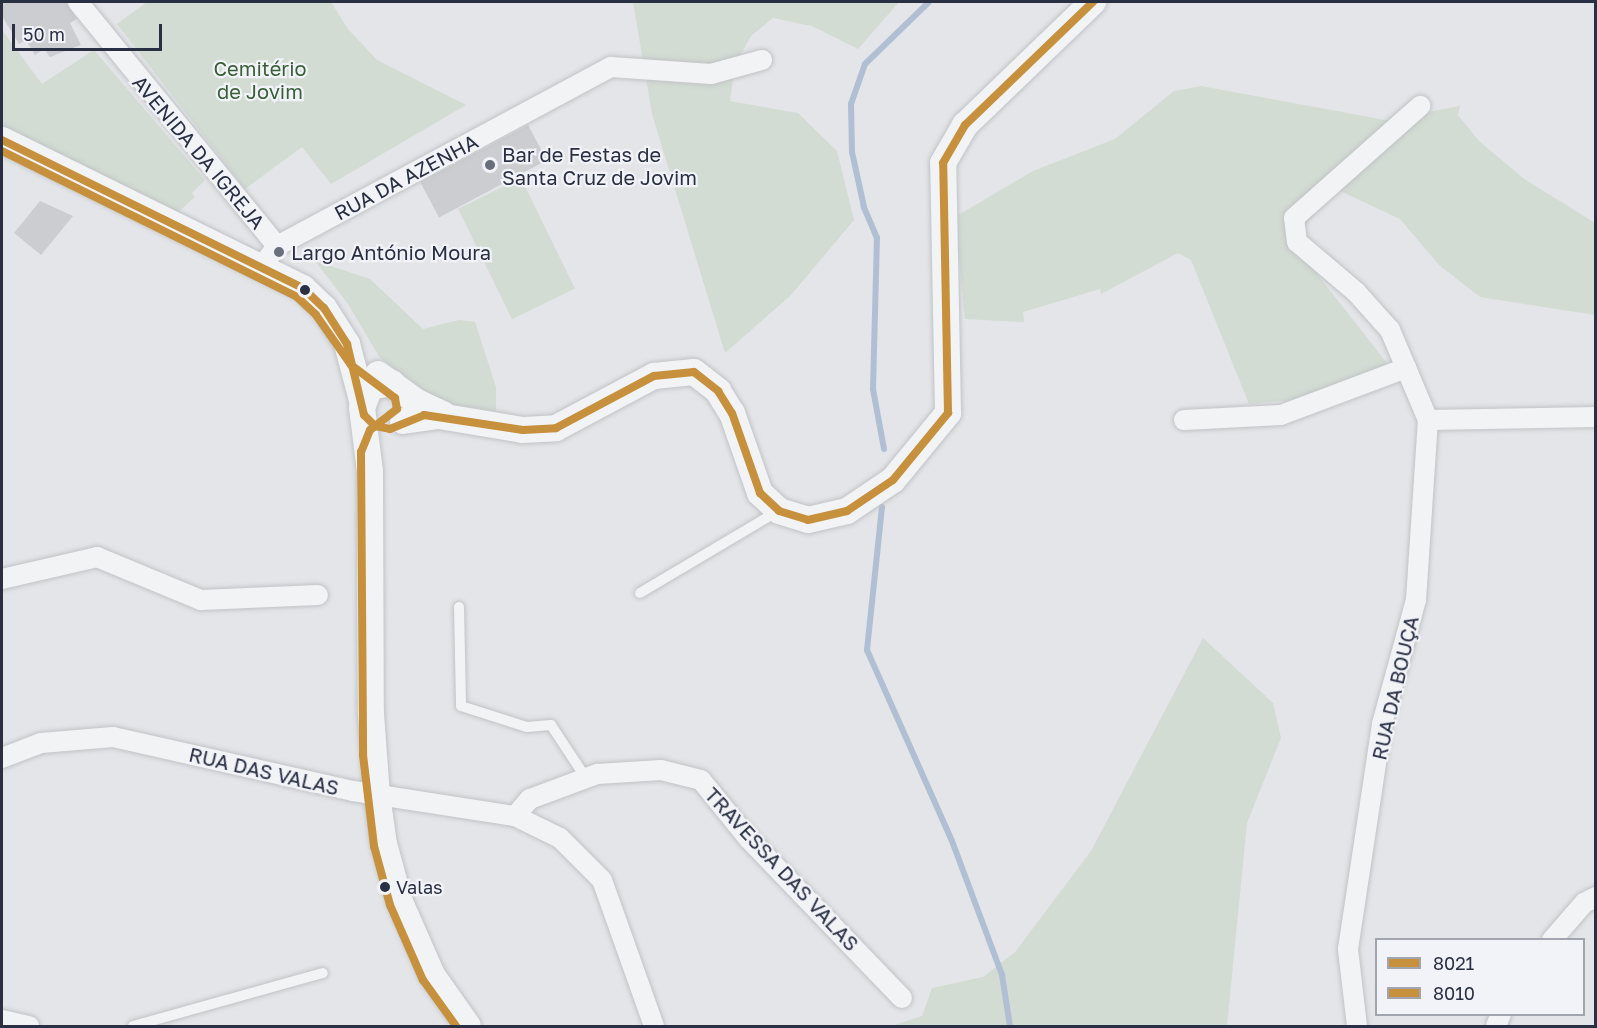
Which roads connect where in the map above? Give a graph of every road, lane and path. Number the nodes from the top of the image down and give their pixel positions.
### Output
1 (78, 2) edge
2 (1093, 2) edge
3 (762, 60) dead end
4 (1420, 106) dead end
5 (2, 140) edge
6 (269, 256) junction
7 (346, 344) junction
8 (1406, 368) junction
9 (398, 387) junction
10 (363, 408) junction
11 (455, 417) junction
12 (1596, 417) edge
13 (1184, 420) dead end
14 (1428, 420) junction
15 (396, 425) junction
16 (370, 471) junction
17 (779, 511) junction
18 (2, 579) edge
19 (640, 593) dead end
20 (318, 595) dead end
21 (459, 607) dead end
22 (2, 758) edge
23 (586, 778) junction
24 (377, 795) junction
25 (515, 816) junction
26 (1596, 897) edge
27 (1553, 938) edge
28 (323, 973) dead end
29 (902, 998) dead end
30 (2, 1020) edge
31 (29, 1026) edge
32 (134, 1026) edge
33 (468, 1026) edge
34 (654, 1026) edge
35 (1357, 1026) edge

1 - 6 street, AVENIDA DA IGREJA
2 - 17 street
3 - 6 street, RUA DA AZENHA
4 - 8 street
5 - 6 street
6 - 7 street
7 - 9 street
7 - 10 street
8 - 13 street
8 - 14 street
9 - 10 street
9 - 11 street
9 - 15 street
10 - 15 street
10 - 16 street
11 - 15 street
11 - 17 street
12 - 14 street
14 - 35 street, RUA DA BOUÇA
15 - 16 street
16 - 24 street
17 - 19 lane
18 - 20 street
21 - 23 lane
22 - 24 street, RUA DAS VALAS
23 - 25 street, TRAVESSA DAS VALAS
23 - 29 street, TRAVESSA DAS VALAS
24 - 25 street, RUA DAS VALAS
24 - 33 street
25 - 34 street, RUA DAS VALAS
26 - 27 street
28 - 32 lane
30 - 31 street

